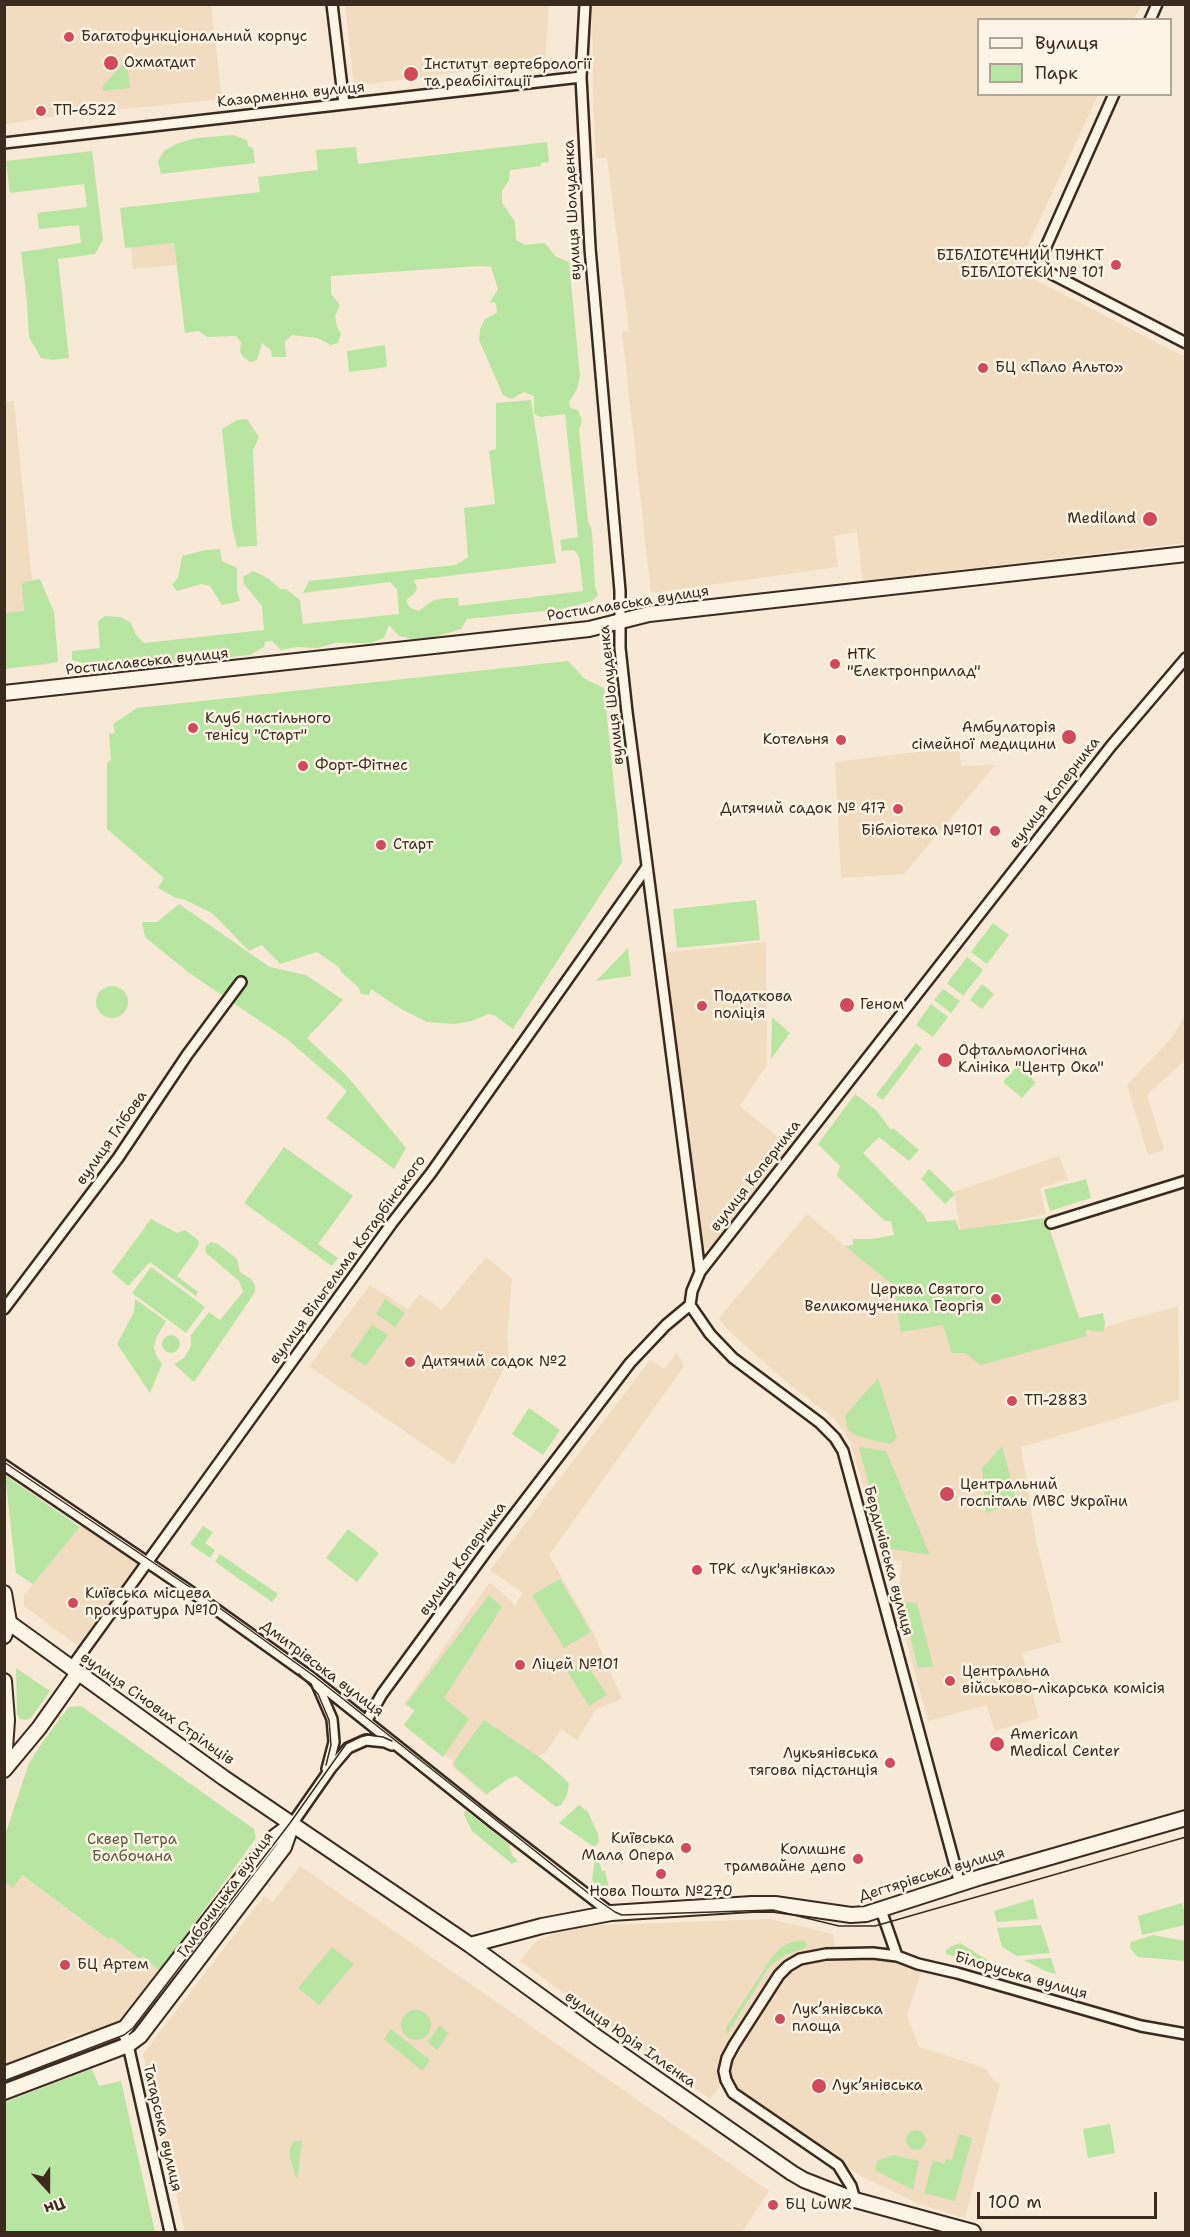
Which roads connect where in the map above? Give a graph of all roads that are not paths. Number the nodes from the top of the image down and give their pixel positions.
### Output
1 (332, 4) edge
2 (585, 4) edge
3 (1157, 4) edge
4 (1151, 18) edge
5 (581, 77) junction
6 (1113, 96) edge
7 (344, 104) junction
8 (4, 143) edge
9 (1185, 343) edge
10 (1185, 554) edge
11 (619, 621) junction
12 (1185, 658) edge
13 (4, 693) edge
14 (647, 867) junction
15 (241, 982) dead end
16 (1185, 1181) edge
17 (1051, 1223) dead end
18 (700, 1272) junction
19 (690, 1305) junction
20 (4, 1309) edge
21 (4, 1465) edge
22 (148, 1562) junction
23 (4, 1593) edge
24 (6, 1626) edge
25 (74, 1671) junction
26 (312, 1678) junction
27 (4, 1681) edge
28 (367, 1720) junction
29 (402, 1750) junction
30 (4, 1763) edge
31 (4, 1770) edge
32 (320, 1784) junction
33 (1185, 1818) edge
34 (292, 1824) junction
35 (960, 1884) junction
36 (881, 1910) junction
37 (611, 1913) junction
38 (470, 1945) junction
39 (897, 1956) junction
40 (122, 2030) junction
41 (1185, 2034) edge
42 (128, 2045) junction
43 (4, 2074) edge
44 (4, 2092) edge
45 (855, 2200) junction
46 (170, 2232) edge
47 (973, 2232) edge

1 - 7 street
2 - 5 street, вулиця Шолуденка
3 - 4 street
5 - 7 street, Казарменна вулиця
5 - 11 street, вулиця Шолуденка
6 - 9 street
7 - 8 street, Казарменна вулиця
10 - 11 main road, Ростиславська вулиця
11 - 13 main road, Ростиславська вулиця
11 - 14 street, вулиця Шолуденка
12 - 18 street, вулиця Коперника
14 - 18 street, вулиця Шолуденка
14 - 22 street, вулиця Вільгельма Котарбінського
15 - 20 street, вулиця Глібова
16 - 17 street
18 - 19 street, вулиця Коперника
19 - 28 street, вулиця Коперника
19 - 35 street, Бердичівська вулиця
21 - 22 street, Дмитрівська вулиця
22 - 25 street, вулиця Вільгельма Котарбінського
22 - 26 street, Дмитрівська вулиця
23 - 24 main road
24 - 25 main road, вулиця Січових Стрільців
25 - 31 main road
25 - 34 main road, вулиця Січових Стрільців
26 - 28 street, Дмитрівська вулиця
26 - 32 street
27 - 30 main road
28 - 29 street, Дмитрівська вулиця
29 - 32 street
29 - 37 street, Дмитрівська вулиця
32 - 34 street
33 - 35 main road, Дегтярівська вулиця
34 - 38 main road, вулиця Юрія Іллєнка
34 - 40 main road, Глибочицька вулиця
34 - 42 main road, Глибочицька вулиця
35 - 36 main road, Дегтярівська вулиця
36 - 37 main road, Дегтярівська вулиця
36 - 39 street
37 - 38 main road, Дегтярівська вулиця
38 - 45 main road, вулиця Юрія Іллєнка
39 - 41 street, Білоруська вулиця
39 - 45 street
40 - 42 street, Татарська вулиця
40 - 43 main road, Глибочицька вулиця
42 - 44 main road, Глибочицька вулиця
42 - 46 street, Татарська вулиця
45 - 47 main road, вулиця Юрія Іллєнка

